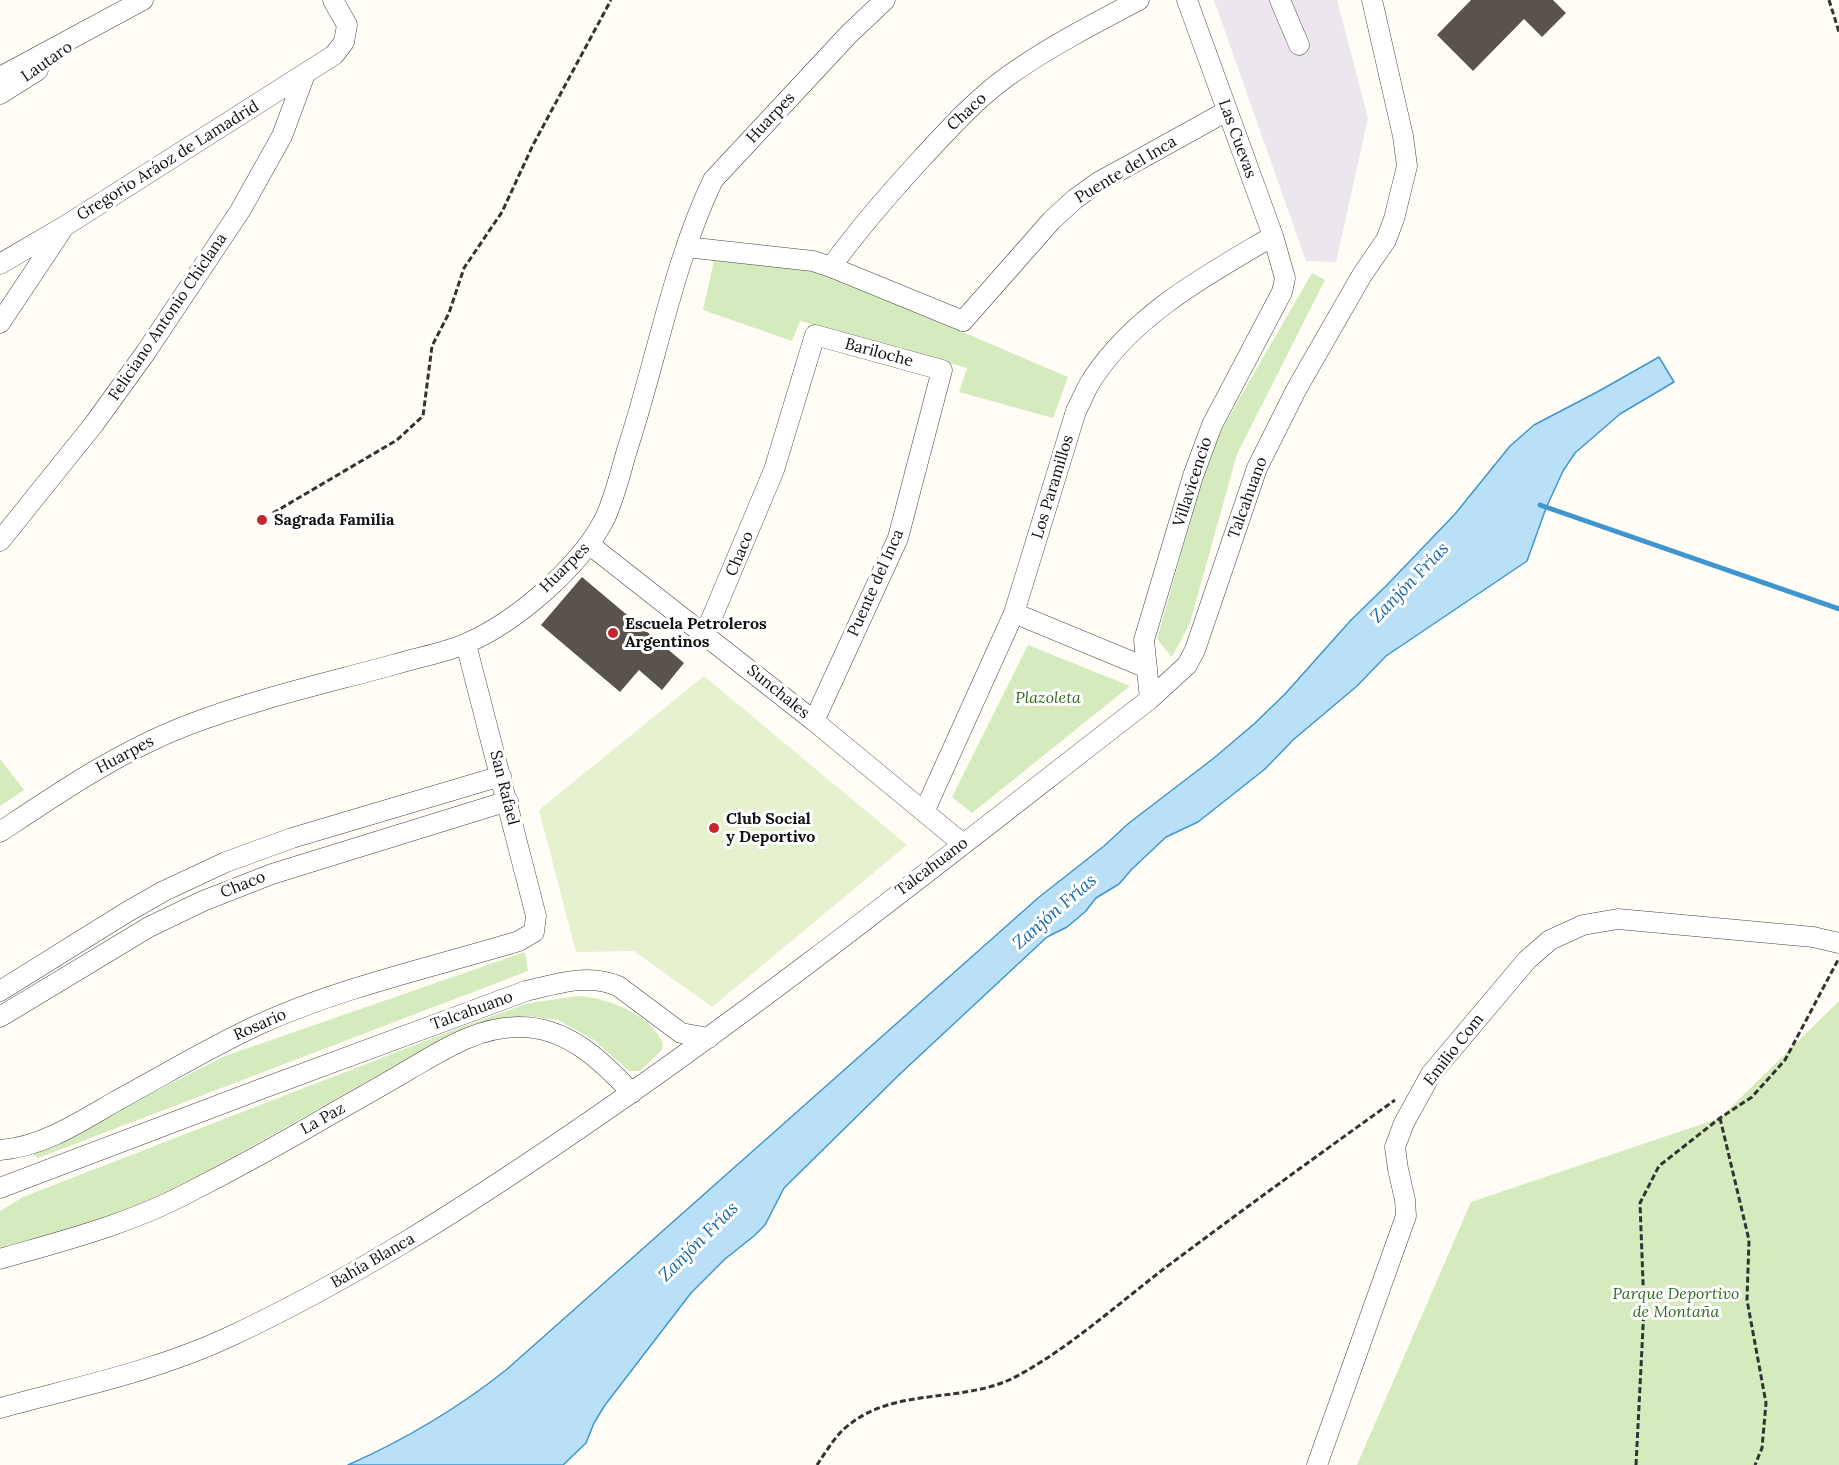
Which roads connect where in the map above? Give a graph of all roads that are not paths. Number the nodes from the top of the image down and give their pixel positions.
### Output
1 (143, 0) edge
2 (333, 0) edge
3 (885, 0) edge
4 (1139, 0) edge
5 (1188, 0) edge
6 (1280, 0) edge
7 (1372, 0) edge
8 (93, 27) junction
9 (1299, 45) dead end
10 (305, 74) junction
11 (0, 76) edge
12 (0, 94) edge
13 (1227, 111) junction
14 (65, 226) junction
15 (1273, 236) junction
16 (686, 247) junction
17 (0, 264) edge
18 (831, 267) junction
19 (1285, 278) joint
20 (0, 323) edge
21 (815, 335) joint
22 (942, 370) joint
23 (0, 541) edge
24 (590, 545) junction
25 (1014, 613) junction
26 (705, 634) junction
27 (466, 644) junction
28 (1147, 668) junction
29 (1150, 699) junction
30 (814, 721) junction
31 (501, 776) junction
32 (508, 801) junction
33 (925, 810) junction
34 (0, 832) edge
35 (963, 844) junction
36 (534, 933) joint
37 (1839, 943) edge
38 (0, 991) edge
39 (0, 1017) edge
40 (709, 1038) junction
41 (632, 1093) junction
42 (0, 1150) edge
43 (0, 1188) edge
44 (0, 1259) edge
45 (0, 1408) edge
46 (1317, 1465) edge

1 - 8 street, Lautaro
2 - 10 street, Gregorio Aráoz de Lamadrid
3 - 16 street, Huarpes
4 - 18 street, Chaco
5 - 13 street, Las Cuevas
6 - 9 street
7 - 29 street, Talcahuano
8 - 11 street, Lautaro
8 - 12 street, Lautaro
10 - 14 street, Gregorio Aráoz de Lamadrid
10 - 23 street, Feliciano Antonio Chiclana
13 - 15 street, Las Cuevas
13 - 18 street, Puente del Inca
14 - 17 street, Gregorio Aráoz de Lamadrid
14 - 20 street
15 - 19 street, Las Cuevas
15 - 25 street, Los Paramillos
16 - 18 street
16 - 24 street, Huarpes
19 - 28 street, Villavicencio
21 - 22 street, Bariloche
21 - 26 street, Chaco
22 - 30 street, Puente del Inca
24 - 26 street, Sunchales
24 - 27 street, Huarpes
25 - 28 street
25 - 33 street, Los Paramillos
26 - 30 street, Sunchales
27 - 31 street, San Rafael
27 - 34 street, Huarpes
28 - 29 street, Villavicencio
29 - 35 street, Talcahuano
30 - 33 street, Sunchales
31 - 32 street, San Rafael
31 - 38 street, Chaco
32 - 36 street, San Rafael
32 - 39 street, Chaco
33 - 35 street, Sunchales
35 - 40 street, Talcahuano
36 - 42 street, Rosario
37 - 46 street, Emilio Com
40 - 41 street, Bahía Blanca
40 - 43 street, Talcahuano
41 - 44 street, La Paz
41 - 45 street, Bahía Blanca

